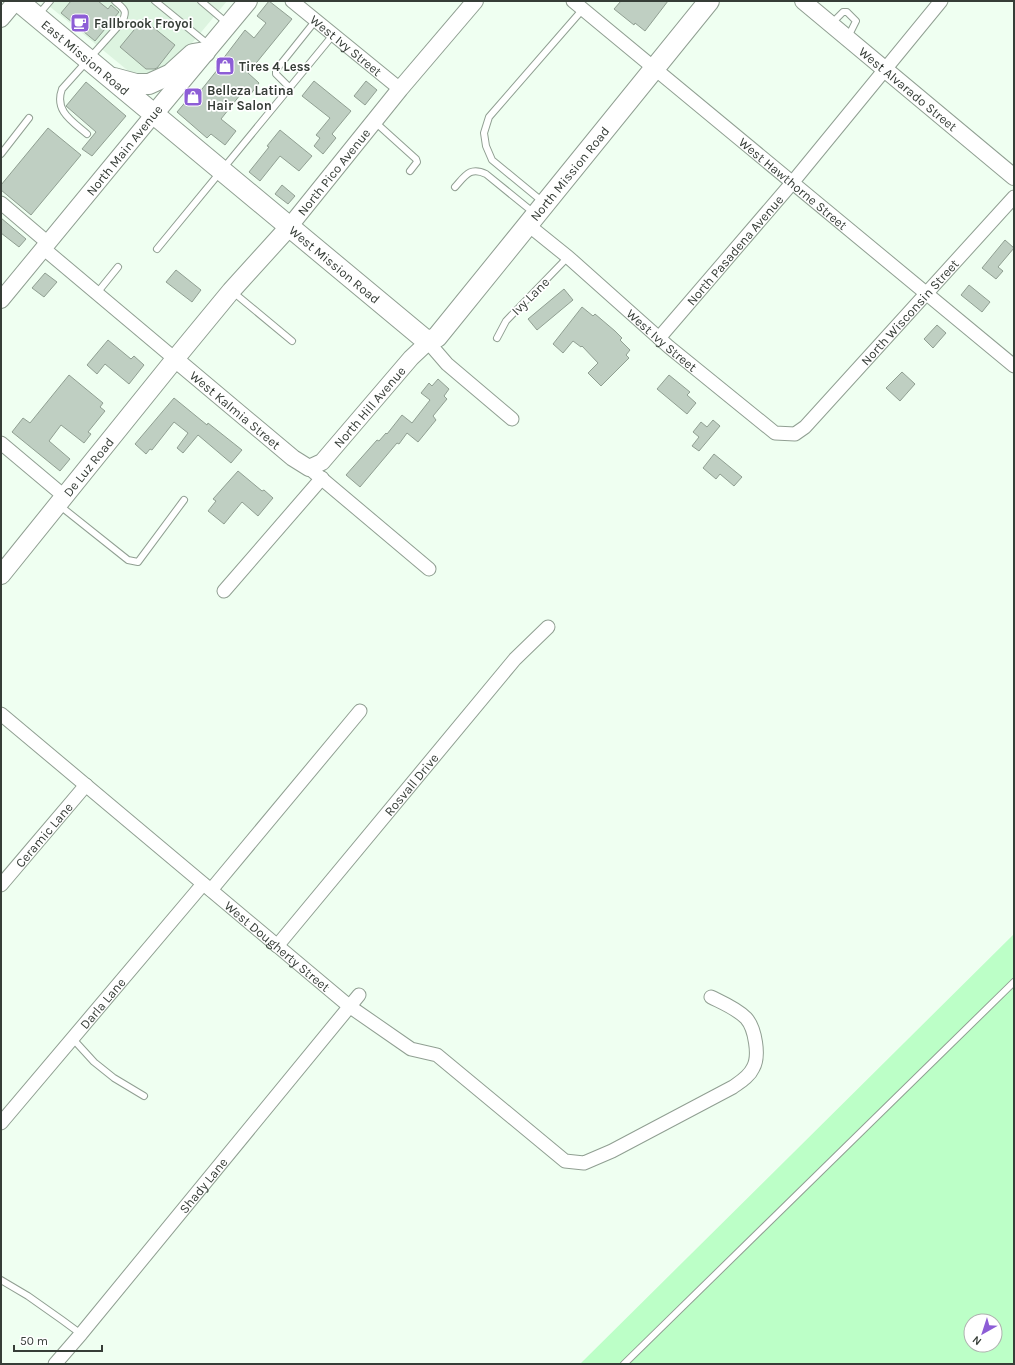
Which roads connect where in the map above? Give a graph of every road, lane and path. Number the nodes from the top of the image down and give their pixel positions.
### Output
1 (17, 1) edge
2 (115, 1) edge
3 (155, 1) edge
4 (201, 1) edge
5 (292, 1) edge
6 (475, 1) edge
7 (709, 1) edge
8 (803, 1) edge
9 (941, 1) edge
10 (246, 2) edge
11 (578, 5) edge
12 (44, 8) edge
13 (1, 19) edge
14 (316, 20) junction
15 (229, 24) junction
16 (334, 35) junction
17 (208, 49) junction
18 (89, 60) junction
19 (654, 68) junction
20 (884, 69) junction
21 (109, 77) junction
22 (290, 88) junction
23 (400, 89) junction
24 (154, 114) junction
25 (29, 118) dead end
26 (375, 122) junction
27 (87, 134) dead end
28 (1, 154) edge
29 (222, 170) junction
30 (410, 171) dead end
31 (1014, 177) edge
32 (792, 183) junction
33 (455, 187) dead end
34 (1014, 197) edge
35 (1, 203) edge
36 (536, 214) junction
37 (289, 227) junction
38 (46, 245) junction
39 (157, 249) dead end
40 (568, 257) junction
41 (118, 267) dead end
42 (231, 291) junction
43 (97, 293) junction
44 (926, 294) junction
45 (1, 300) edge
46 (497, 338) dead end
47 (659, 338) junction
48 (292, 342) dead end
49 (428, 342) junction
50 (175, 359) junction
51 (1014, 366) edge
52 (512, 419) dead end
53 (805, 427) joint
54 (1, 443) edge
55 (309, 468) junction
56 (322, 478) junction
57 (61, 500) junction
58 (184, 500) dead end
59 (430, 569) dead end
60 (1, 575) edge
61 (224, 590) dead end
62 (548, 627) dead end
63 (360, 710) dead end
64 (1, 714) edge
65 (86, 785) junction
66 (1, 885) edge
67 (207, 887) junction
68 (277, 946) junction
69 (1014, 982) edge
70 (359, 995) dead end
71 (711, 998) dead end
72 (349, 1006) junction
73 (73, 1039) junction
74 (144, 1096) dead end
75 (1, 1123) edge
76 (2, 1281) edge
77 (81, 1334) junction
78 (55, 1364) edge
79 (624, 1364) edge

1 - 12 main road, East Mission Road
1 - 13 street
2 - 18 lane
3 - 17 lane
4 - 15 lane
5 - 14 street, West Ivy Street
6 - 23 street, North Pico Avenue
7 - 19 main road, North Mission Road
8 - 20 street, West Alvarado Street
9 - 20 street, North Pasadena Avenue
10 - 15 main road, North Main Avenue
11 - 19 street, West Hawthorne Street
11 - 36 lane
12 - 18 main road, East Mission Road
14 - 16 street, West Ivy Street
14 - 22 lane
15 - 17 main road, North Main Avenue
16 - 22 lane
16 - 23 street, West Ivy Street
17 - 21 main road
17 - 24 main road, North Main Avenue
18 - 21 main road, East Mission Road
18 - 27 lane
19 - 32 street, West Hawthorne Street
19 - 36 main road, North Mission Road
20 - 31 street, West Alvarado Street
20 - 32 street, North Pasadena Avenue
21 - 24 main road, East Mission Road
22 - 29 lane
23 - 26 street, North Pico Avenue
24 - 29 main road, West Mission Road
24 - 38 street, North Main Avenue
25 - 28 lane
26 - 30 lane
26 - 37 street, North Pico Avenue
29 - 37 main road, West Mission Road
29 - 39 lane
32 - 44 street, West Hawthorne Street
32 - 47 street, North Pasadena Avenue
33 - 36 lane
34 - 44 street, North Wisconsin Street
35 - 38 street, West Kalmia Street
36 - 40 street, West Ivy Street
36 - 49 main road, North Mission Road
37 - 42 main road, North Pico Avenue
37 - 49 main road, West Mission Road
38 - 43 street, West Kalmia Street
38 - 45 street, North Main Avenue
40 - 46 lane, Ivy Lane
40 - 47 street, West Ivy Street
41 - 43 lane
42 - 48 lane
42 - 50 main road, North Pico Avenue
43 - 50 street, West Kalmia Street
44 - 51 street, West Hawthorne Street
44 - 53 street, North Wisconsin Street
47 - 53 street, West Ivy Street
49 - 52 street, West Mission Road
49 - 55 street, North Hill Avenue
50 - 55 street, West Kalmia Street
50 - 57 main road, De Luz Road
54 - 57 street
55 - 56 street, West Kalmia Street
56 - 59 street, West Kalmia Street
56 - 61 street
57 - 58 lane
57 - 60 main road, De Luz Road
62 - 68 street, Rosvall Drive
63 - 67 street, Darla Lane
64 - 65 street, West Dougherty Street
65 - 66 street, Ceramic Lane
65 - 67 street, West Dougherty Street
67 - 68 street, West Dougherty Street
67 - 73 street, Darla Lane
68 - 72 street, West Dougherty Street
69 - 79 lane
70 - 72 street, Shady Lane
71 - 72 street, West Dougherty Street
72 - 77 street, Shady Lane
73 - 74 lane
73 - 75 street, Darla Lane
76 - 77 lane
77 - 78 street, Shady Lane

